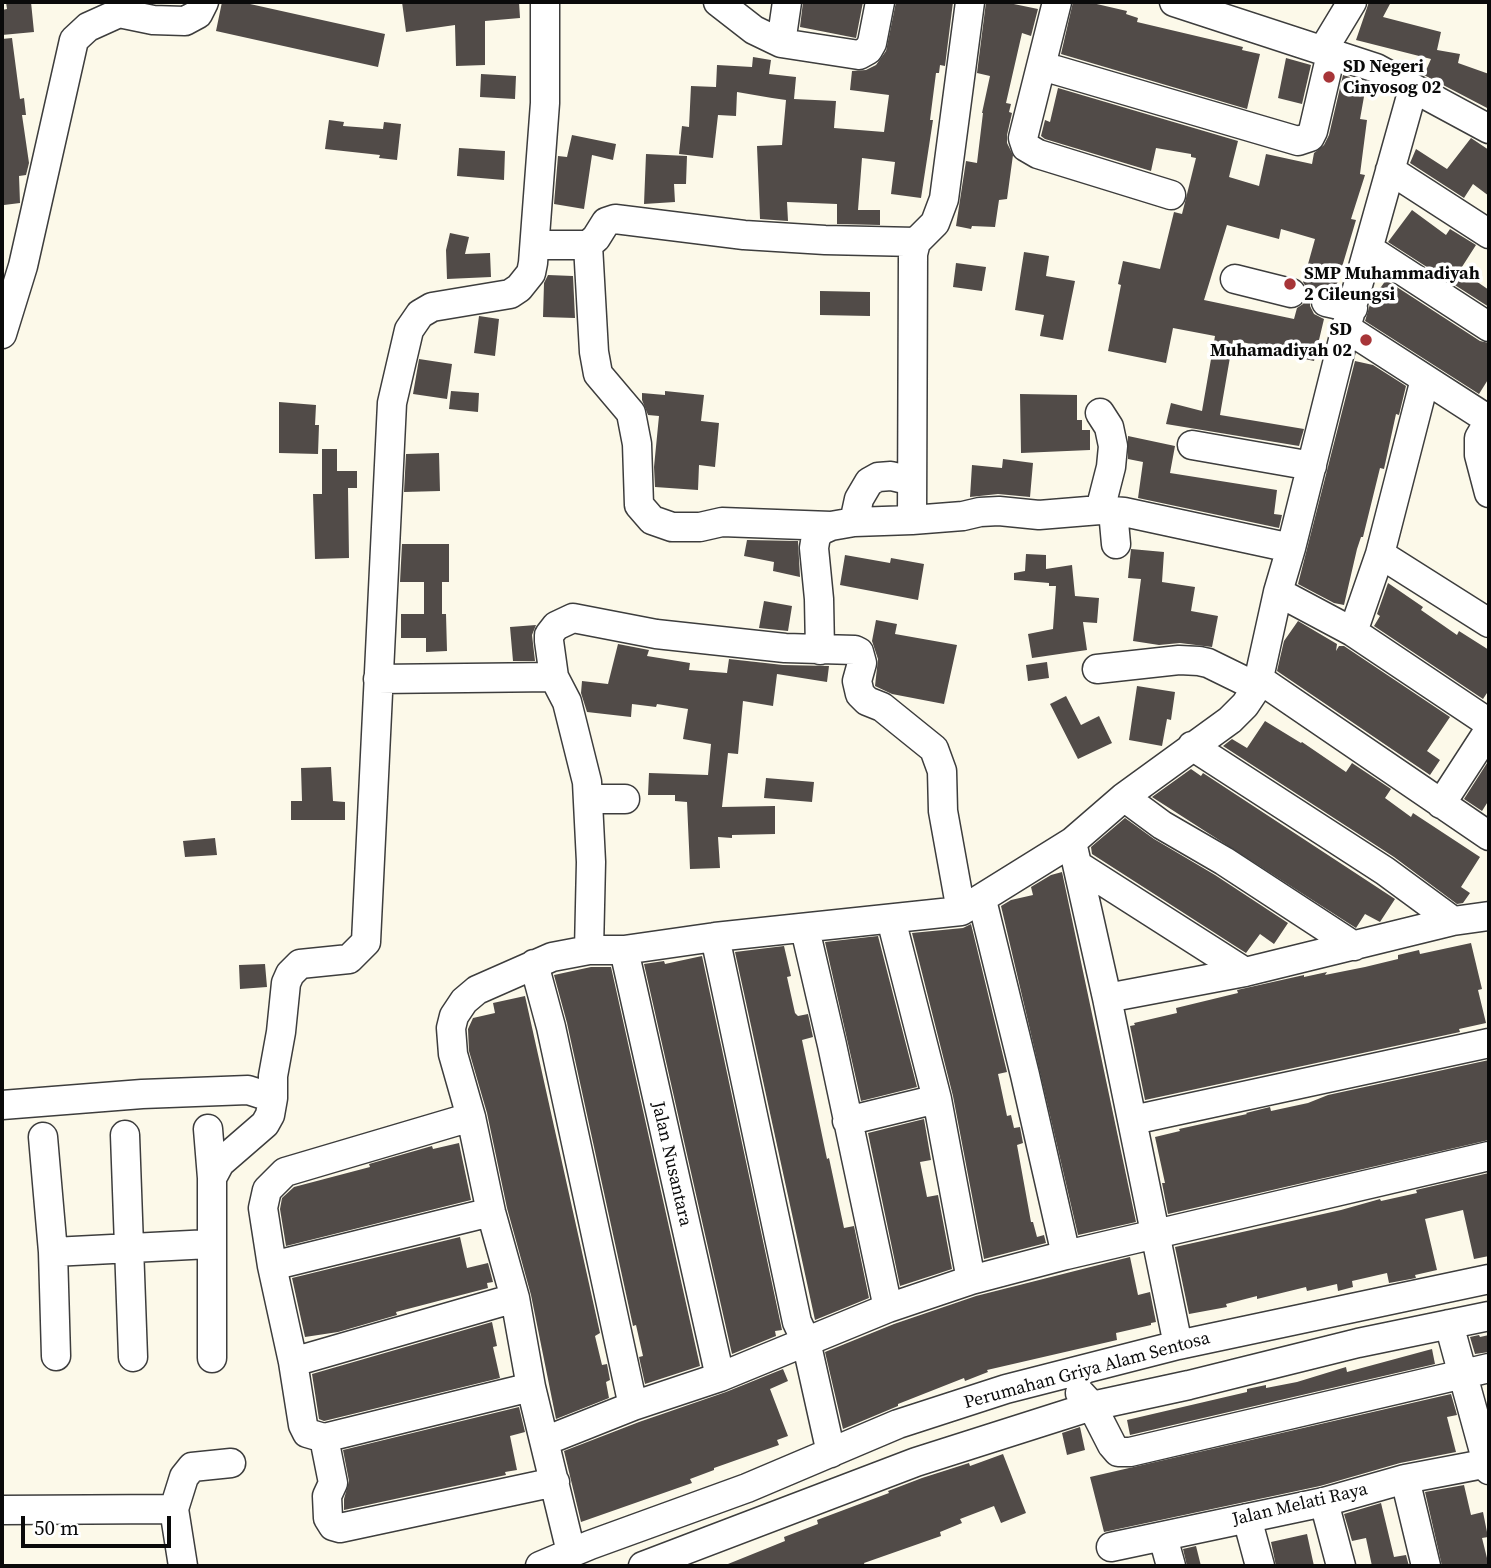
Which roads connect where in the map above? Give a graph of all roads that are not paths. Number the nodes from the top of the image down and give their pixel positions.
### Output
1 (204, 2) edge
2 (545, 2) edge
3 (718, 2) edge
4 (787, 2) edge
5 (880, 2) edge
6 (970, 2) edge
7 (1057, 2) edge
8 (1352, 2) edge
9 (1181, 3) edge
10 (116, 7) edge
11 (781, 43) junction
12 (1327, 52) junction
13 (1042, 66) junction
14 (1413, 89) junction
15 (1489, 129) edge
16 (1390, 170) junction
17 (1171, 195) dead end
18 (1489, 234) edge
19 (916, 242) junction
20 (535, 244) junction
21 (588, 245) junction
22 (1369, 250) junction
23 (1236, 279) dead end
24 (1292, 293) dead end
25 (1342, 313) junction
26 (1489, 327) edge
27 (2, 334) edge
28 (1425, 379) junction
29 (1100, 413) dead end
30 (1489, 420) edge
31 (1192, 444) dead end
32 (1312, 466) junction
33 (912, 481) junction
34 (1489, 493) edge
35 (1106, 510) junction
36 (912, 520) junction
37 (843, 524) junction
38 (1116, 544) dead end
39 (1291, 548) junction
40 (1380, 554) junction
41 (1278, 592) junction
42 (1489, 623) edge
43 (1353, 632) junction
44 (820, 650) junction
45 (1097, 670) dead end
46 (554, 677) junction
47 (378, 679) junction
48 (1258, 683) junction
49 (1489, 723) edge
50 (1489, 730) edge
51 (1192, 746) junction
52 (1124, 797) junction
53 (589, 799) junction
54 (625, 799) dead end
55 (1441, 804) junction
56 (1489, 835) edge
57 (1075, 854) junction
58 (972, 906) junction
59 (1489, 916) edge
60 (891, 919) junction
61 (1453, 920) junction
62 (805, 929) junction
63 (715, 937) junction
64 (1354, 946) junction
65 (589, 950) junction
66 (624, 950) junction
67 (534, 964) junction
68 (1245, 972) junction
69 (1107, 998) junction
70 (1489, 1043) edge
71 (273, 1098) junction
72 (937, 1099) junction
73 (2, 1105) edge
74 (471, 1117) junction
75 (1133, 1120) junction
76 (847, 1121) junction
77 (208, 1129) dead end
78 (125, 1135) dead end
79 (43, 1137) dead end
80 (1489, 1156) edge
81 (212, 1178) junction
82 (491, 1212) junction
83 (1157, 1234) junction
84 (210, 1244) junction
85 (130, 1248) junction
86 (53, 1252) junction
87 (1066, 1255) junction
88 (272, 1266) junction
89 (1489, 1279) edge
90 (971, 1280) junction
91 (515, 1298) junction
92 (888, 1308) junction
93 (1489, 1316) edge
94 (1449, 1324) junction
95 (806, 1341) junction
96 (1178, 1345) junction
97 (56, 1356) dead end
98 (133, 1357) dead end
99 (212, 1358) dead end
100 (293, 1362) junction
101 (1476, 1371) edge
102 (1062, 1373) junction
103 (720, 1377) junction
104 (531, 1387) junction
105 (633, 1406) junction
106 (1093, 1406) junction
107 (324, 1437) junction
108 (545, 1441) junction
109 (831, 1454) junction
110 (231, 1463) dead end
111 (1489, 1465) edge
112 (1405, 1479) junction
113 (555, 1482) junction
114 (1324, 1502) junction
115 (174, 1509) junction
116 (2, 1510) edge
117 (1247, 1518) junction
118 (1163, 1536) junction
119 (1111, 1548) dead end
120 (588, 1554) edge
121 (183, 1566) edge
122 (540, 1566) edge
123 (643, 1566) edge
124 (1171, 1566) edge
125 (1260, 1566) edge
126 (1341, 1566) edge
127 (1426, 1566) edge

1 - 10 street
2 - 20 street
3 - 11 street
4 - 11 street
5 - 11 street
6 - 19 street
7 - 13 street
8 - 12 street
9 - 12 street
10 - 27 street
12 - 13 street
12 - 14 street
13 - 17 street
14 - 15 street
14 - 16 street
16 - 18 street
16 - 22 street
19 - 21 street
19 - 33 street
20 - 21 street
20 - 47 street
21 - 37 street
22 - 25 street
22 - 26 street
23 - 24 street
25 - 28 street
25 - 32 street
28 - 30 street
28 - 40 street
29 - 35 street
30 - 34 street
31 - 32 street
32 - 39 street
33 - 36 street
33 - 37 street
35 - 36 street
35 - 38 street
35 - 39 street
36 - 37 street
37 - 44 street
39 - 41 street
40 - 42 street
40 - 43 street
41 - 43 street
41 - 48 street
43 - 49 street
44 - 46 street
44 - 58 street
45 - 48 street
46 - 47 street
46 - 53 street
47 - 71 street
48 - 51 street
48 - 55 street
50 - 55 street
51 - 52 street
51 - 61 street
52 - 57 street
52 - 64 street
53 - 54 street
53 - 65 street
55 - 56 street
57 - 58 street
57 - 68 street
57 - 69 street
58 - 60 street
58 - 87 street
59 - 61 street
60 - 62 street
60 - 72 street
61 - 64 street
62 - 63 street
62 - 76 street
63 - 66 street
63 - 95 street
64 - 68 street
65 - 66 street
65 - 67 street
66 - 103 street, Jalan Nusantara
67 - 74 street
67 - 105 street
68 - 69 street
69 - 75 street
70 - 75 street
71 - 73 street
71 - 81 street
72 - 76 street
72 - 90 street
74 - 82 street
74 - 88 street
75 - 83 street
76 - 92 street
77 - 81 street
78 - 85 street
79 - 86 street
80 - 83 street
81 - 84 street
82 - 88 street
82 - 91 street
83 - 87 street
83 - 96 street
84 - 85 street
84 - 99 street
85 - 86 street
85 - 98 street
86 - 97 street
87 - 90 street
88 - 100 street
89 - 96 street, Perumahan Griya Alam Sentosa
90 - 92 street
91 - 100 street
91 - 104 street
92 - 95 street
93 - 94 street
94 - 101 street
94 - 106 street
95 - 103 street
95 - 109 street
96 - 102 street, Perumahan Griya Alam Sentosa
100 - 107 street
101 - 106 street
101 - 111 street
102 - 106 street
102 - 109 street, Perumahan Griya Alam Sentosa
103 - 105 street
104 - 107 street
104 - 108 street
105 - 108 street
106 - 123 street
107 - 113 street
108 - 113 street
109 - 120 street, Perumahan Griya Alam Sentosa
110 - 115 street
111 - 112 street, Jalan Melati Raya
112 - 114 street, Jalan Melati Raya
112 - 127 street
113 - 120 street
114 - 117 street, Jalan Melati Raya
114 - 126 street
115 - 116 street
115 - 121 street
117 - 118 street, Jalan Melati Raya
117 - 125 street
118 - 119 street, Jalan Melati Raya
118 - 124 street
120 - 122 street, Perumahan Griya Alam Sentosa

